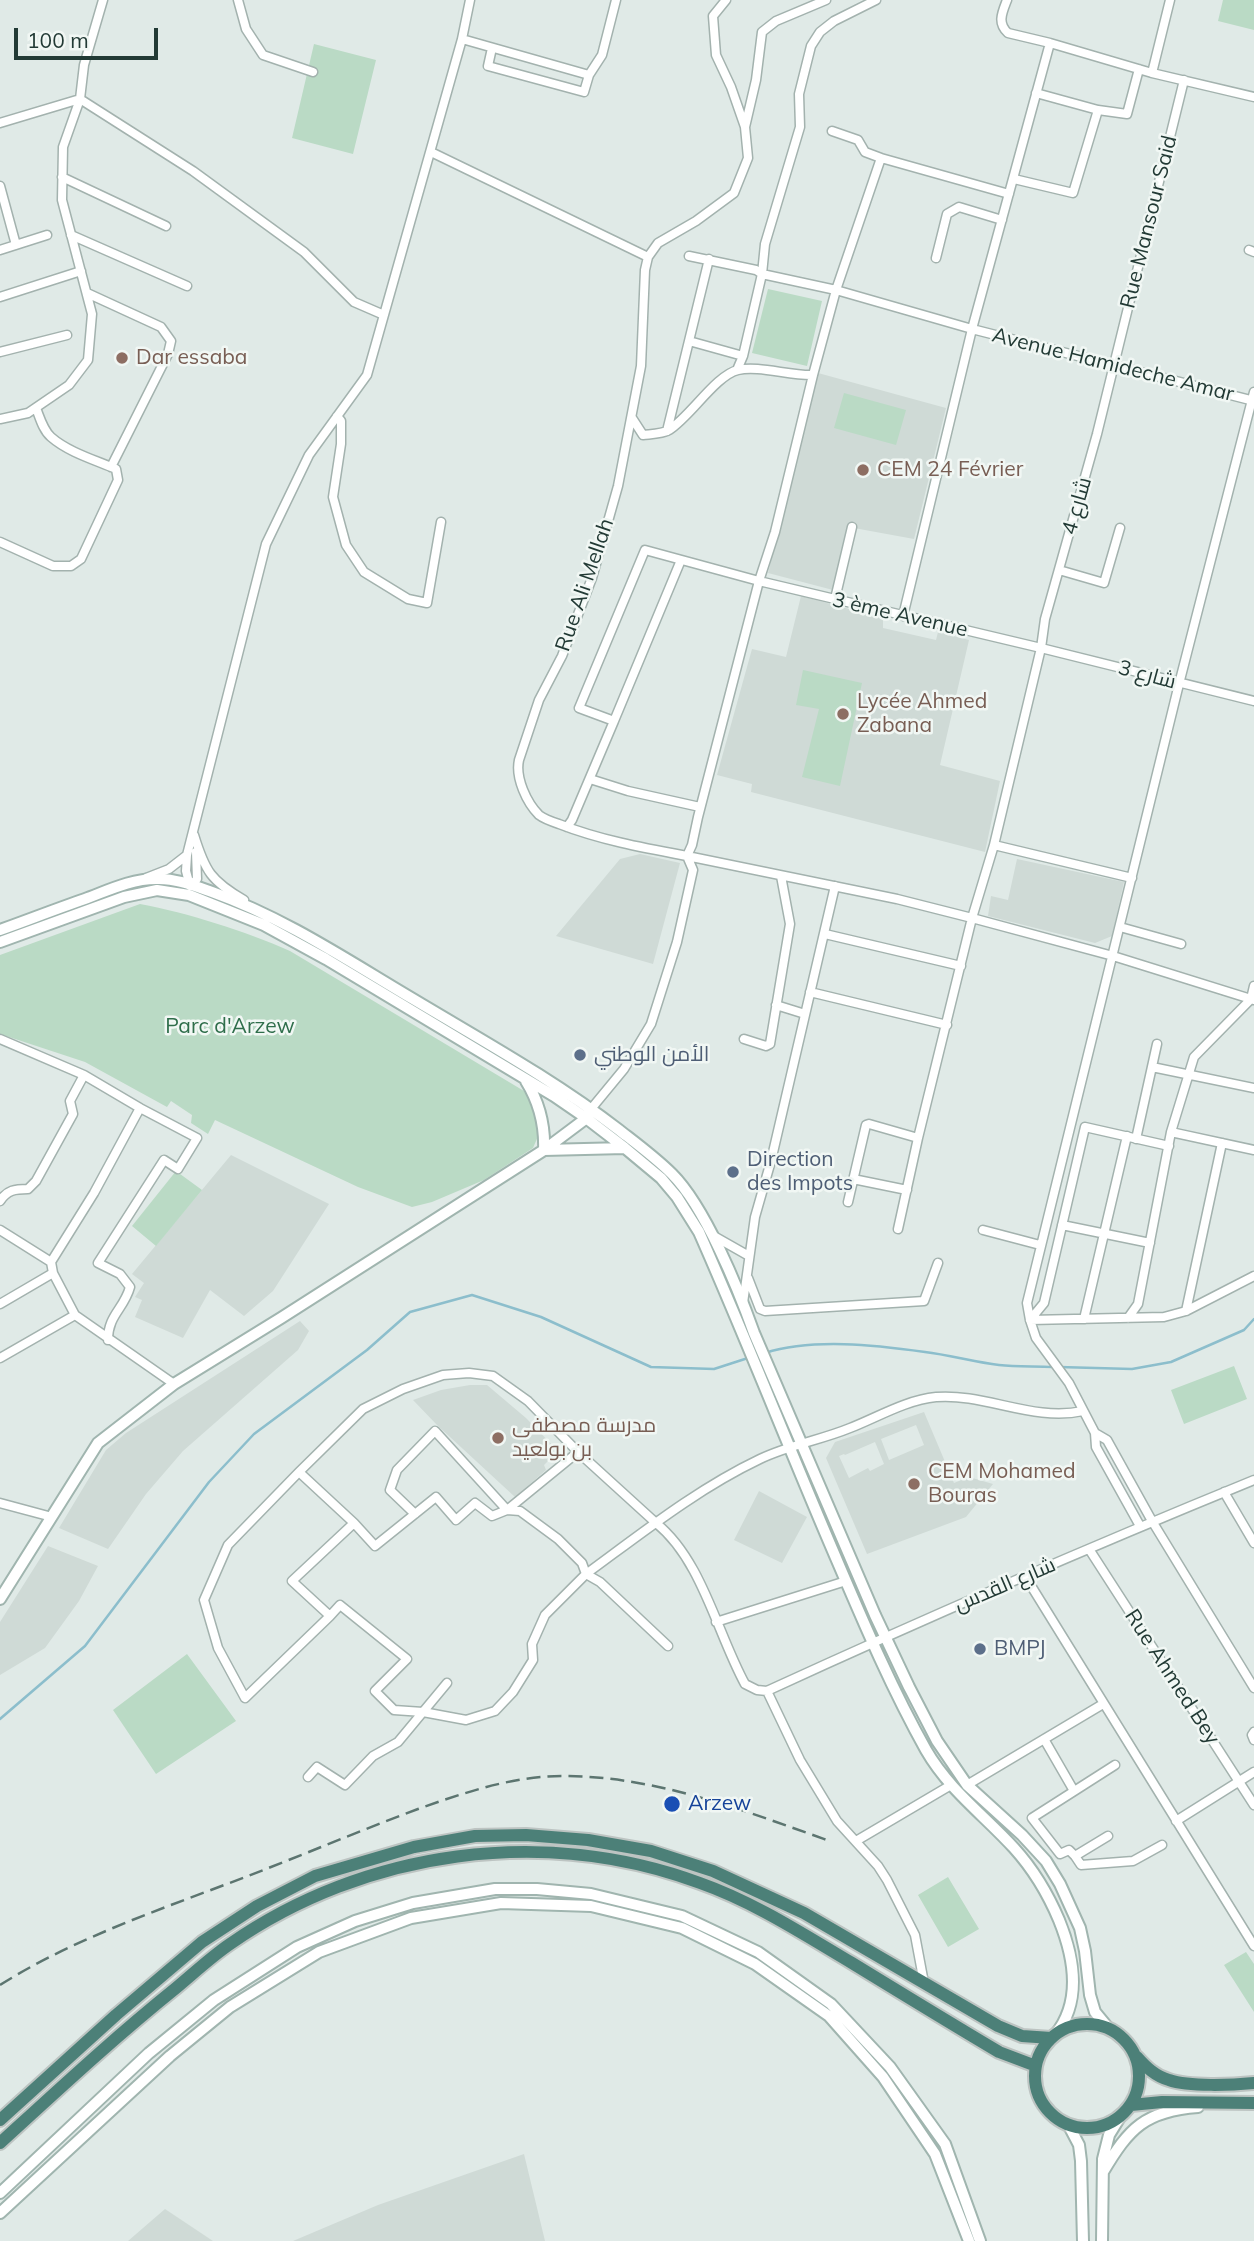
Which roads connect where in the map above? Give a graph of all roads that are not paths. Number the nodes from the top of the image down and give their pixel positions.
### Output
1 (103, 0) edge
2 (238, 0) edge
3 (470, 0) edge
4 (616, 0) edge
5 (726, 0) edge
6 (826, 0) edge
7 (876, 0) edge
8 (1007, 0) edge
9 (1170, 0) edge
10 (462, 39) junction
11 (1051, 43) junction
12 (492, 48) junction
13 (1139, 69) junction
14 (313, 72) dead end
15 (1152, 73) junction
16 (589, 75) junction
17 (756, 80) junction
18 (1184, 80) junction
19 (732, 88) junction
20 (1036, 93) junction
21 (1254, 97) edge
22 (80, 99) junction
23 (1098, 110) junction
24 (0, 123) edge
25 (745, 127) junction
26 (832, 131) dead end
27 (431, 152) junction
28 (881, 158) junction
29 (62, 177) junction
30 (1014, 179) junction
31 (0, 186) edge
32 (1009, 194) junction
33 (1002, 220) junction
34 (166, 226) dead end
35 (47, 235) dead end
36 (71, 235) junction
37 (16, 245) junction
38 (0, 250) edge
39 (690, 256) dead end
40 (648, 257) junction
41 (936, 258) dead end
42 (709, 259) junction
43 (81, 271) junction
44 (762, 274) junction
45 (187, 286) dead end
46 (836, 290) junction
47 (87, 292) junction
48 (0, 297) edge
49 (384, 315) junction
50 (972, 329) junction
51 (68, 335) dead end
52 (689, 341) junction
53 (0, 352) edge
54 (743, 356) junction
55 (1114, 365) junction
56 (737, 370) junction
57 (813, 375) junction
58 (1253, 398) edge
59 (36, 408) junction
60 (337, 416) junction
61 (632, 418) junction
62 (0, 419) edge
63 (667, 431) junction
64 (110, 467) junction
65 (441, 522) dead end
66 (852, 527) dead end
67 (1120, 528) dead end
68 (0, 542) edge
69 (681, 560) junction
70 (1059, 570) junction
71 (759, 581) junction
72 (835, 599) junction
73 (903, 616) junction
74 (1041, 648) junction
75 (1179, 684) junction
76 (1254, 701) edge
77 (614, 721) junction
78 (590, 779) junction
79 (700, 807) junction
80 (567, 827) junction
81 (193, 832) junction
82 (994, 845) junction
83 (187, 855) junction
84 (687, 856) junction
85 (781, 876) junction
86 (1132, 878) junction
87 (137, 882) junction
88 (835, 886) junction
89 (190, 890) junction
90 (269, 915) junction
91 (972, 918) junction
92 (1120, 928) junction
93 (0, 930) edge
94 (825, 934) junction
95 (0, 942) edge
96 (1181, 944) dead end
97 (1114, 956) junction
98 (961, 966) junction
99 (1254, 986) edge
100 (810, 992) junction
101 (1252, 1000) edge
102 (776, 1005) junction
103 (805, 1014) junction
104 (947, 1025) junction
105 (0, 1039) edge
106 (744, 1039) dead end
107 (1157, 1044) dead end
108 (1152, 1067) junction
109 (1188, 1074) junction
110 (84, 1075) junction
111 (526, 1080) junction
112 (1254, 1088) edge
113 (139, 1108) junction
114 (589, 1114) junction
115 (1171, 1132) junction
116 (1127, 1136) junction
117 (918, 1138) junction
118 (1136, 1139) junction
119 (1222, 1143) junction
120 (1168, 1146) junction
121 (625, 1148) junction
122 (544, 1150) junction
123 (1254, 1150) edge
124 (853, 1179) junction
125 (907, 1190) junction
126 (0, 1201) edge
127 (848, 1202) dead end
128 (1062, 1225) junction
129 (898, 1229) dead end
130 (0, 1230) edge
131 (983, 1230) dead end
132 (710, 1234) junction
133 (1104, 1234) junction
134 (1150, 1243) junction
135 (1040, 1245) junction
136 (749, 1256) junction
137 (51, 1262) junction
138 (938, 1263) dead end
139 (53, 1273) junction
140 (746, 1276) junction
141 (1254, 1276) edge
142 (743, 1303) junction
143 (0, 1304) edge
144 (1186, 1311) junction
145 (75, 1315) junction
146 (1128, 1318) junction
147 (1084, 1319) junction
148 (1030, 1320) junction
149 (748, 1334) junction
150 (108, 1340) junction
151 (0, 1359) edge
152 (174, 1384) junction
153 (1083, 1411) junction
154 (1095, 1433) junction
155 (801, 1444) junction
156 (789, 1448) junction
157 (578, 1452) junction
158 (299, 1472) junction
159 (1254, 1480) edge
160 (1224, 1492) junction
161 (0, 1503) edge
162 (507, 1510) junction
163 (415, 1514) junction
164 (52, 1517) junction
165 (1153, 1521) junction
166 (656, 1522) junction
167 (354, 1523) junction
168 (1140, 1526) junction
169 (1254, 1543) edge
170 (1089, 1549) junction
171 (586, 1574) junction
172 (1025, 1576) junction
173 (846, 1581) junction
174 (0, 1599) edge
175 (330, 1615) junction
176 (716, 1622) junction
177 (885, 1637) junction
178 (872, 1642) junction
179 (668, 1646) dead end
180 (447, 1683) dead end
181 (1254, 1688) edge
182 (767, 1691) junction
183 (1102, 1704) junction
184 (423, 1712) junction
185 (1254, 1732) edge
186 (1044, 1739) junction
187 (1254, 1740) edge
188 (1115, 1765) dead end
189 (1254, 1772) edge
190 (308, 1777) dead end
191 (1239, 1782) junction
192 (951, 1785) junction
193 (967, 1785) junction
194 (1074, 1791) junction
195 (1254, 1805) edge
196 (1006, 1819) junction
197 (1176, 1821) junction
198 (997, 1832) junction
199 (1108, 1836) dead end
200 (856, 1841) junction
201 (1162, 1845) dead end
202 (1075, 1856) junction
203 (1254, 1946) edge
204 (924, 1983) junction
205 (1109, 2029) junction
206 (1053, 2036) junction
207 (1135, 2055) junction
208 (1035, 2066) junction
209 (1254, 2083) edge
210 (1254, 2103) edge
211 (1131, 2105) junction
212 (1119, 2118) junction
213 (0, 2120) edge
214 (1069, 2126) junction
215 (0, 2143) edge
216 (1103, 2172) junction
217 (0, 2193) edge
218 (0, 2213) edge
219 (969, 2241) edge
220 (980, 2241) edge
221 (1083, 2241) edge
222 (1102, 2241) edge

1 - 22 street
2 - 14 street
3 - 10 street
4 - 16 street
5 - 19 street
6 - 17 street
7 - 44 street
8 - 11 street
9 - 15 street
10 - 12 street
10 - 27 street
11 - 13 street
11 - 20 street
12 - 16 street
12 - 16 street
13 - 15 street
13 - 23 street
15 - 18 street
17 - 19 street
17 - 25 street
18 - 21 street
18 - 55 street, Rue Mansour Said
19 - 25 street
20 - 23 street
20 - 30 street
22 - 24 street
22 - 29 street
22 - 49 street
23 - 30 street
25 - 40 street
26 - 28 street
27 - 40 street
27 - 49 street
28 - 32 street
28 - 46 street
29 - 34 street
29 - 36 street
30 - 32 street
31 - 37 street
32 - 33 street
33 - 41 street
33 - 50 street
35 - 37 street
36 - 43 street
36 - 45 street
37 - 38 street
39 - 42 street, Avenue Hamideche Amar
40 - 61 street, Rue Ali Mellah
42 - 44 street, Avenue Hamideche Amar
42 - 52 street
43 - 47 street
43 - 48 street
44 - 46 street, Avenue Hamideche Amar
44 - 54 street
46 - 50 street, Avenue Hamideche Amar
46 - 57 street
47 - 59 street
47 - 64 street
49 - 60 street
50 - 55 street, Avenue Hamideche Amar
50 - 73 street
51 - 53 street
52 - 54 street
52 - 63 street
54 - 56 street
55 - 58 street, Avenue Hamideche Amar
55 - 70 street, شارع 4
56 - 57 street
56 - 63 street
57 - 71 street
58 - 75 street
59 - 62 street
59 - 64 street
60 - 65 street
60 - 81 street
61 - 63 street
61 - 80 street, Rue Ali Mellah
64 - 68 street
66 - 72 street
67 - 70 street
69 - 71 street, 3 ème Avenue
69 - 77 street
69 - 77 street, 3 ème Avenue
70 - 74 street, شارع 4
71 - 72 street, 3 ème Avenue
71 - 79 street
72 - 73 street, 3 ème Avenue
73 - 74 street, 3 ème Avenue
74 - 75 street, شارع 3
74 - 82 street, شارع 4
75 - 76 street, شارع 3
75 - 86 street
77 - 78 street
78 - 79 street
78 - 80 street
79 - 84 street
80 - 84 street, Rue Ali Mellah
81 - 83 street
81 - 89 street
81 - 90 street
82 - 86 street
82 - 91 street, شارع 4
83 - 87 street
83 - 89 street
84 - 85 street, Rue Ali Mellah
84 - 114 street
85 - 88 street, Rue Ali Mellah
85 - 102 street
86 - 92 street
87 - 89 main road
87 - 93 main road
88 - 91 street, Rue Ali Mellah
88 - 94 street
89 - 90 main road
89 - 95 main road
89 - 111 main road
90 - 114 main road
91 - 97 street, Rue Ali Mellah
91 - 98 street, شارع 4
92 - 96 street
92 - 97 street
94 - 98 street
94 - 100 street
97 - 101 street, Rue Ali Mellah
97 - 135 street
98 - 104 street, شارع 4
99 - 101 street
100 - 103 street
100 - 104 street
101 - 109 street
102 - 103 street
102 - 106 street
103 - 136 street
104 - 117 street, شارع 4
105 - 110 street
107 - 108 street
108 - 109 street
108 - 118 street
109 - 112 street
109 - 115 street
110 - 113 street
110 - 126 street
111 - 114 main road
111 - 122 main road
113 - 137 street
113 - 150 street
114 - 121 main road
114 - 122 main road
114 - 132 main road
115 - 119 street
115 - 120 street
116 - 118 street
116 - 128 street
116 - 133 street
117 - 124 street
117 - 125 street, شارع 4
118 - 120 street
119 - 123 street
119 - 144 street
120 - 134 street
121 - 122 main road
121 - 149 main road
122 - 152 main road
124 - 125 street
124 - 127 street
125 - 129 street, شارع 4
128 - 133 street
128 - 148 street
130 - 137 street
131 - 135 street
132 - 136 street
132 - 142 main road
133 - 134 street
133 - 147 street
134 - 146 street
135 - 148 street
136 - 140 street
137 - 139 street
138 - 140 street
139 - 143 street
139 - 145 street
140 - 142 street
141 - 144 street
142 - 149 main road
144 - 146 street
145 - 150 street
145 - 151 street
146 - 147 street
147 - 148 street
148 - 153 street
149 - 155 main road
149 - 156 main road
150 - 152 street
152 - 164 main road
153 - 154 street
153 - 155 street
154 - 165 street
154 - 168 street
155 - 156 street
155 - 177 main road
156 - 166 street
156 - 173 main road
157 - 158 street
157 - 162 street
157 - 166 street
158 - 167 street
158 - 175 street
159 - 160 street, شارع القدس
160 - 165 street, شارع القدس
160 - 169 street
161 - 164 street
162 - 163 street
162 - 163 street
162 - 171 street
163 - 167 street
164 - 174 main road
165 - 168 street, شارع القدس
165 - 181 street
166 - 171 street
166 - 176 street
167 - 175 street
168 - 170 street, شارع القدس
170 - 172 street, شارع القدس
170 - 191 street, Rue Ahmed Bey
171 - 179 street
171 - 184 street
172 - 177 street, شارع القدس
172 - 183 street
173 - 176 street
173 - 178 main road
175 - 184 street
176 - 182 street
177 - 178 street, شارع القدس
177 - 193 main road
178 - 182 street, شارع القدس
178 - 192 main road
180 - 184 street
182 - 200 street
183 - 186 street
183 - 197 street
184 - 190 street
185 - 187 street
186 - 193 street
186 - 194 street
188 - 194 street
189 - 191 street
191 - 195 street, Rue Ahmed Bey
191 - 197 street
192 - 198 main road
192 - 200 street
193 - 196 main road
194 - 202 street
196 - 198 main road
196 - 205 main road
197 - 203 street
198 - 206 main road
199 - 202 street
200 - 204 street
201 - 202 street
204 - 206 highway
204 - 213 highway
205 - 206 highway
205 - 207 highway
206 - 208 highway
207 - 209 highway
207 - 211 highway
208 - 214 highway
208 - 215 highway
210 - 211 highway
210 - 216 main road
211 - 212 highway
212 - 214 highway
212 - 216 main road
214 - 221 main road
216 - 222 main road
217 - 220 main road
218 - 219 main road

